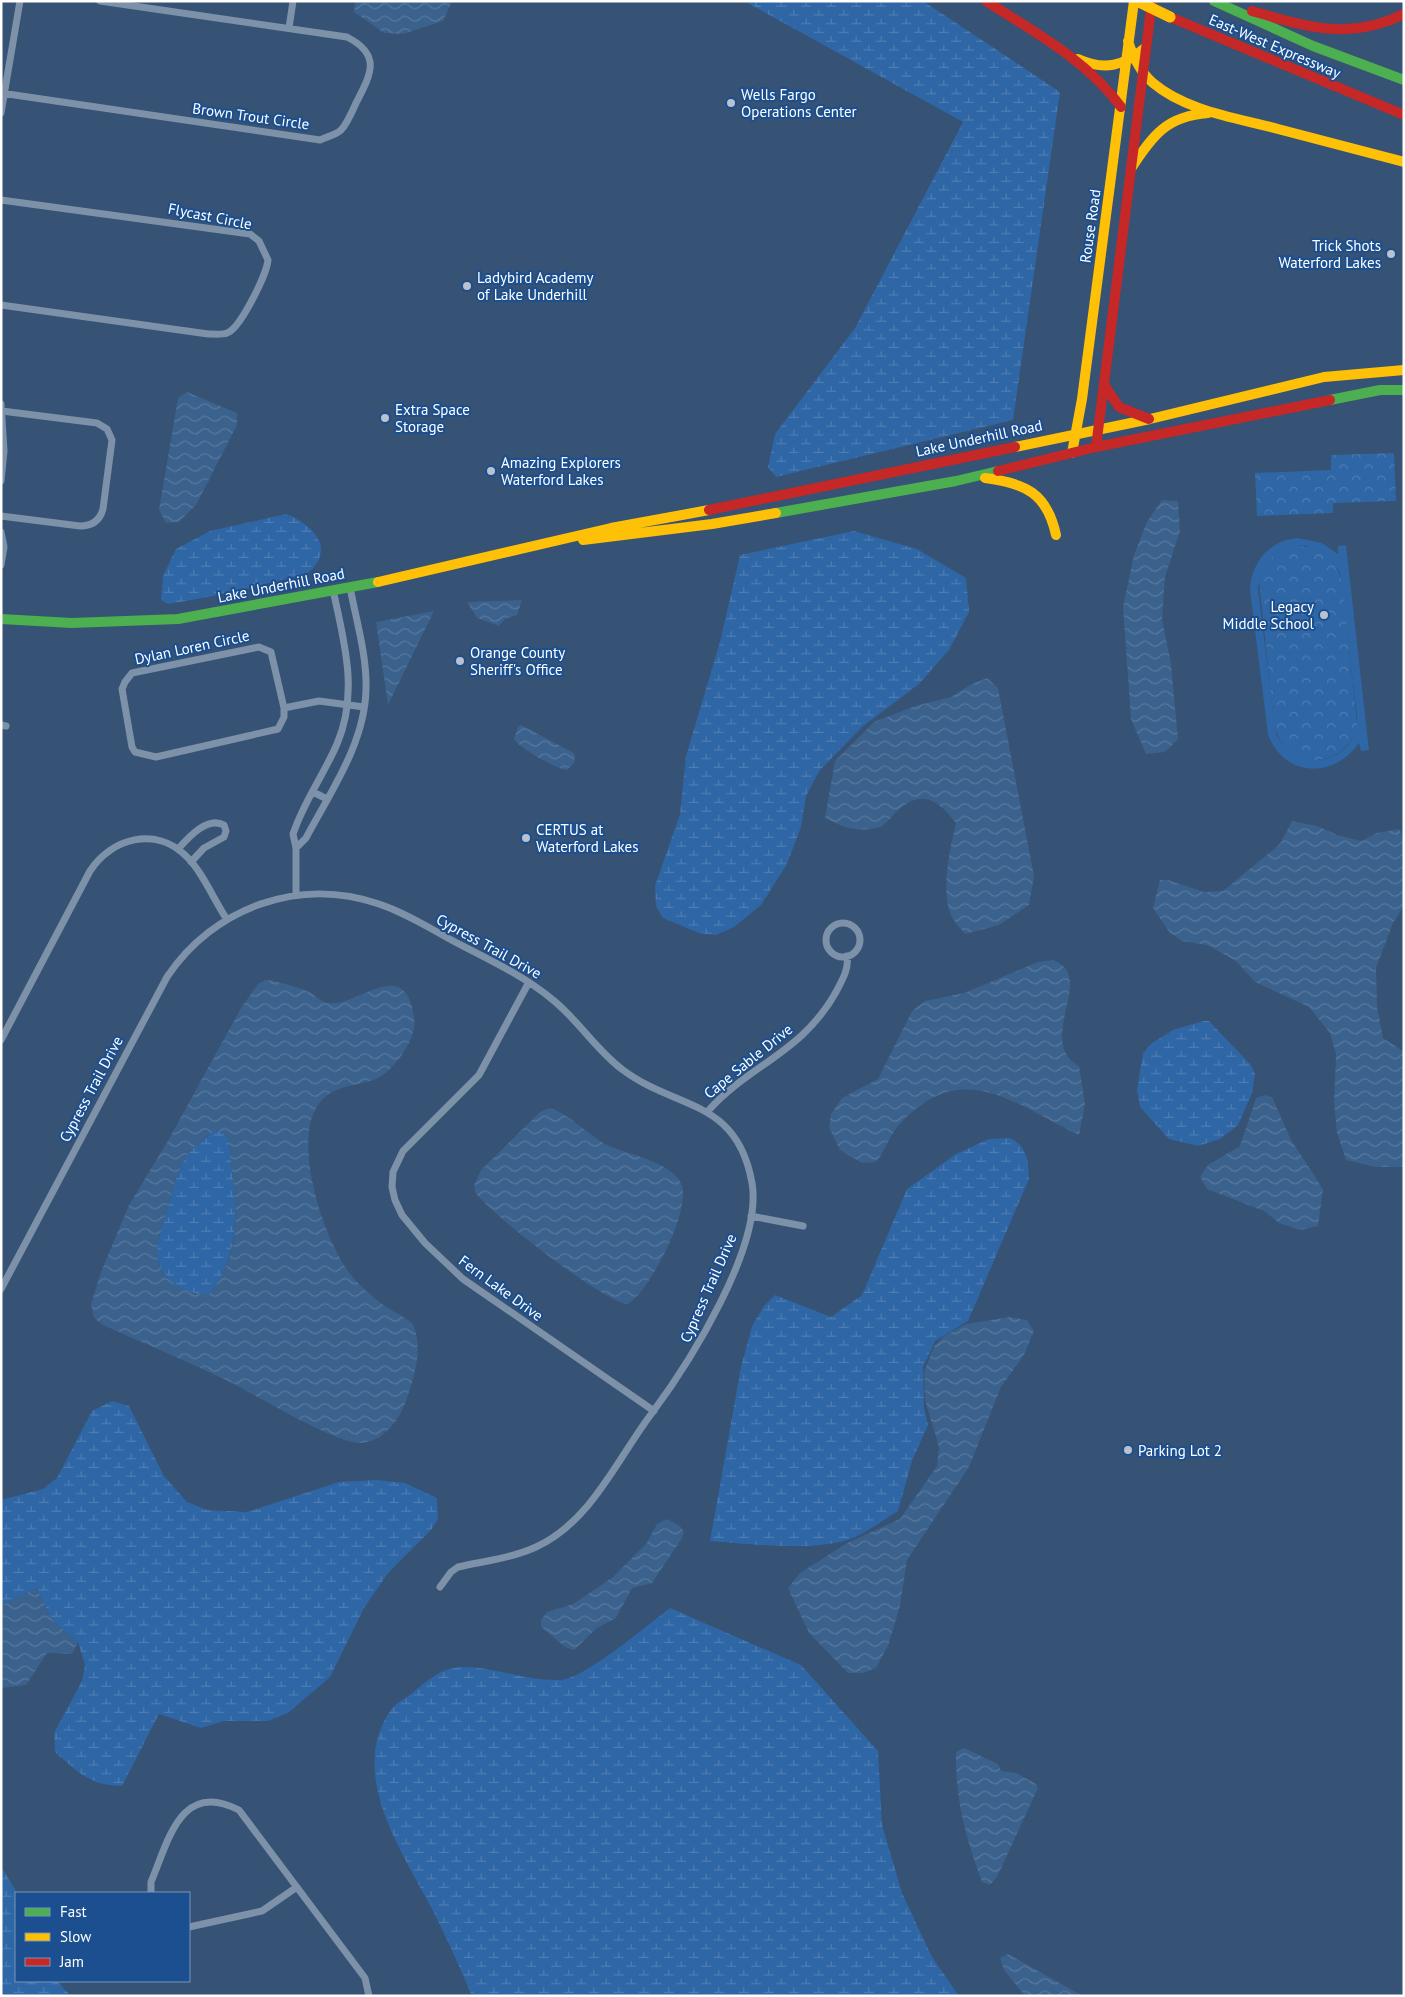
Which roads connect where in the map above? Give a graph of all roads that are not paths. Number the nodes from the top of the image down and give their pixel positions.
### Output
1 (20, 1) edge
2 (100, 1) edge
3 (293, 1) edge
4 (986, 1) edge
5 (1135, 1) edge
6 (1152, 1) edge
7 (1214, 1) edge
8 (1223, 1) edge
9 (1404, 14) edge
10 (289, 28) junction
11 (1146, 47) junction
12 (1062, 51) junction
13 (1129, 62) junction
14 (1143, 74) junction
15 (1404, 80) edge
16 (3, 94) edge
17 (1121, 107) junction
18 (1218, 112) junction
19 (1, 113) edge
20 (1404, 114) edge
21 (1404, 162) edge
22 (1132, 167) junction
23 (1, 200) edge
24 (1, 305) edge
25 (1404, 370) edge
26 (1105, 386) junction
27 (1404, 390) edge
28 (1, 404) edge
29 (2, 411) edge
30 (1150, 419) junction
31 (1099, 428) junction
32 (1076, 434) junction
33 (1096, 447) junction
34 (1072, 453) junction
35 (974, 478) junction
36 (1, 481) edge
37 (1, 516) edge
38 (1, 532) edge
39 (1056, 535) dead end
40 (562, 541) junction
41 (1, 565) edge
42 (350, 587) junction
43 (333, 590) junction
44 (1, 619) edge
45 (348, 704) junction
46 (364, 707) junction
47 (284, 708) junction
48 (312, 792) junction
49 (327, 800) junction
50 (296, 848) junction
51 (178, 849) junction
52 (191, 862) junction
53 (296, 895) junction
54 (226, 918) junction
55 (847, 956) junction
56 (529, 982) junction
57 (1, 1040) edge
58 (708, 1111) junction
59 (751, 1216) junction
60 (803, 1226) dead end
61 (1, 1288) edge
62 (654, 1411) junction
63 (440, 1587) dead end
64 (297, 1886) junction
65 (151, 1892) edge
66 (190, 1927) edge
67 (370, 1996) edge

1 - 16 street
2 - 10 street, Brown Trout Circle
3 - 10 street
4 - 12 main road
5 - 13 main road
5 - 20 main road, East-West Expressway, bridge
6 - 11 main road
7 - 15 main road, East-West Expressway
8 - 9 main road
10 - 16 street, Brown Trout Circle
11 - 13 main road
11 - 14 main road
12 - 13 main road
12 - 17 main road
13 - 14 main road
13 - 17 main road, Rouse Road
14 - 18 main road
14 - 22 main road
16 - 19 street
17 - 32 main road, Rouse Road
18 - 21 main road
18 - 22 main road
22 - 26 main road
23 - 24 street, Flycast Circle
25 - 30 main road, Lake Underhill Road
26 - 30 main road
26 - 31 main road
27 - 33 main road, Lake Underhill Road
28 - 29 street
29 - 36 street
29 - 37 street
30 - 31 main road, Lake Underhill Road
31 - 32 main road, Lake Underhill Road
31 - 33 main road
32 - 34 main road, Rouse Road
32 - 40 main road, Lake Underhill Road
33 - 34 main road, Lake Underhill Road
34 - 35 main road, Lake Underhill Road
35 - 39 main road
35 - 40 main road, Lake Underhill Road
38 - 41 street
40 - 42 main road, Lake Underhill Road
42 - 43 main road, Lake Underhill Road
42 - 46 street
43 - 44 main road, Lake Underhill Road
43 - 45 street
45 - 46 street
45 - 47 street
45 - 48 street
46 - 49 street
47 - 47 street, Dylan Loren Circle
48 - 49 street
48 - 50 street
49 - 50 street
50 - 53 street
51 - 52 street
51 - 52 street
51 - 57 street
52 - 54 street
53 - 54 street, Cypress Trail Drive
53 - 56 street, Cypress Trail Drive
54 - 61 street, Cypress Trail Drive
55 - 55 street
55 - 58 street, Cape Sable Drive
56 - 58 street, Cypress Trail Drive
56 - 62 street, Fern Lake Drive
58 - 59 street, Cypress Trail Drive
59 - 60 street
59 - 62 street, Cypress Trail Drive
62 - 63 street, Cypress Trail Drive
64 - 65 street
64 - 66 street
64 - 67 street

